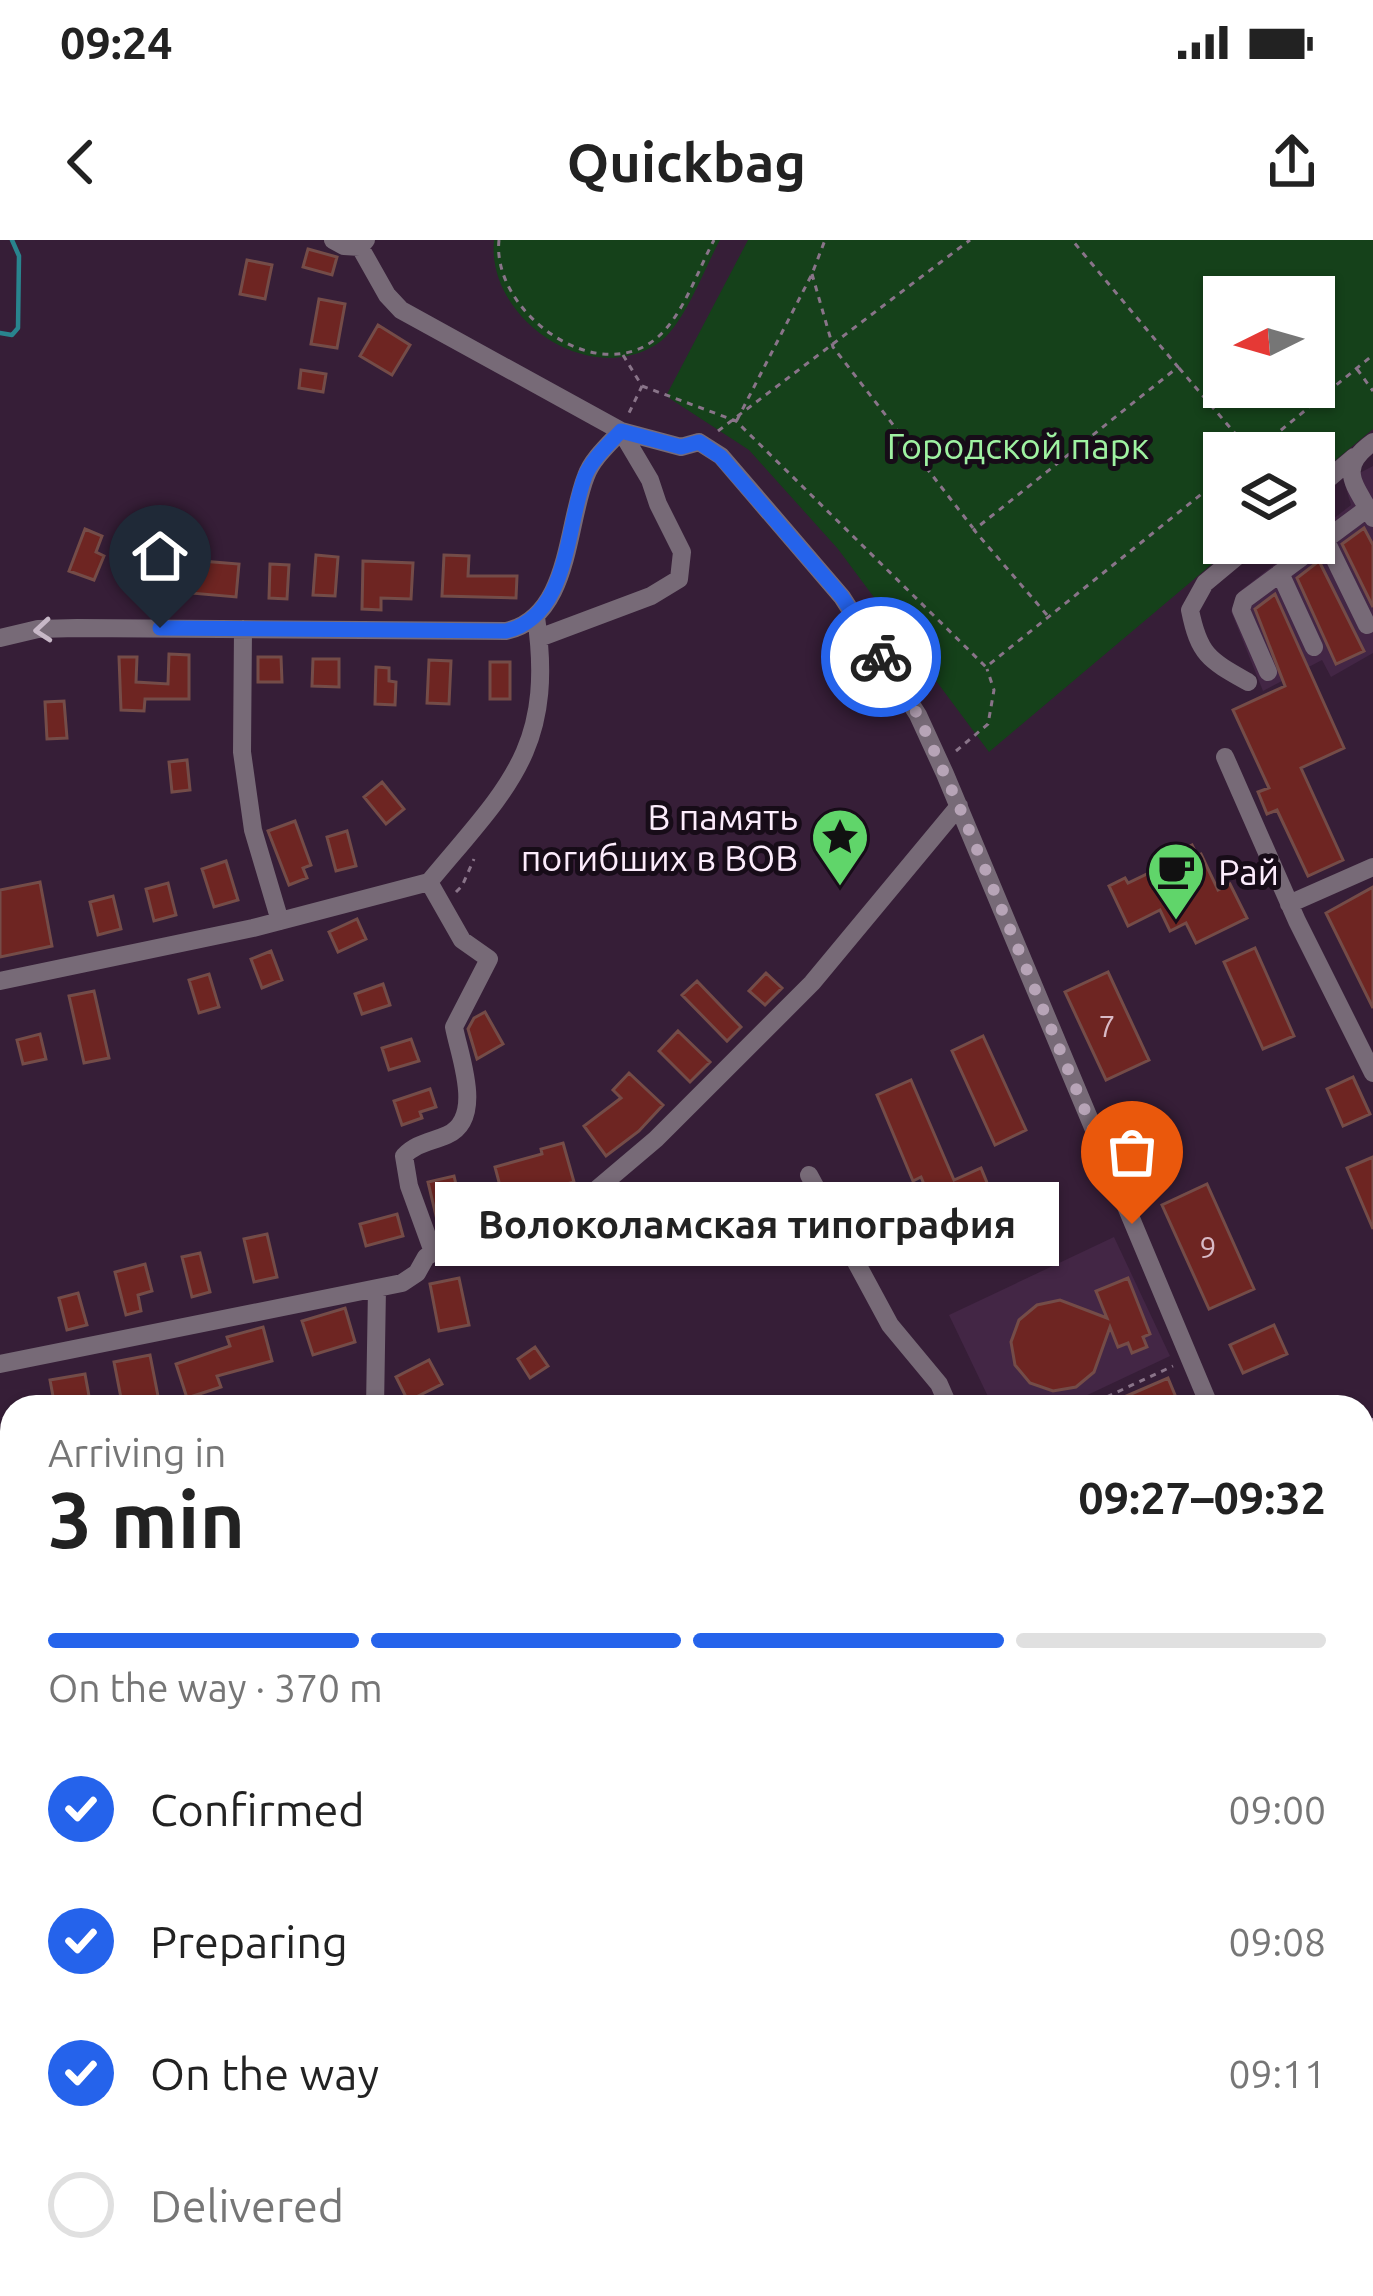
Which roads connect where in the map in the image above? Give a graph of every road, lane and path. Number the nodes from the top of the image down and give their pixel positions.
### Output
1 (333, 240) edge
2 (499, 240) edge
3 (714, 240) edge
4 (825, 240) edge
5 (970, 240) edge
6 (1072, 240) edge
7 (361, 242) edge
8 (812, 274) junction
9 (833, 347) junction
10 (622, 354) junction
11 (1373, 356) edge
12 (1178, 367) junction
13 (1357, 369) junction
14 (642, 386) junction
15 (1373, 392) edge
16 (736, 422) junction
17 (621, 431) junction
18 (1234, 432) edge
19 (1278, 432) edge
20 (699, 442) junction
21 (1373, 442) edge
22 (1354, 457) junction
23 (1335, 473) edge
24 (1203, 493) edge
25 (1370, 513) edge
26 (974, 530) junction
27 (1335, 533) edge
28 (1335, 560) edge
29 (1228, 564) edge
30 (1292, 564) edge
31 (1280, 573) junction
32 (536, 617) junction
33 (1048, 617) junction
34 (1367, 626) dead end
35 (243, 629) junction
36 (0, 638) edge
37 (539, 638) junction
38 (1314, 647) dead end
39 (986, 667) junction
40 (1268, 672) dead end
41 (1248, 682) dead end
42 (1225, 757) dead end
43 (945, 774) junction
44 (959, 806) junction
45 (1373, 867) edge
46 (429, 882) junction
47 (1289, 904) junction
48 (280, 921) junction
49 (0, 981) edge
50 (1373, 1073) edge
51 (809, 1175) dead end
52 (433, 1252) junction
53 (377, 1288) junction
54 (1188, 1354) junction
55 (0, 1364) edge
56 (375, 1395) edge
57 (944, 1395) edge
58 (1111, 1395) edge
59 (1205, 1395) edge

1 - 7 street
2 - 10 path
3 - 10 path
4 - 8 path
5 - 9 path
6 - 12 path
7 - 17 street
8 - 9 path
8 - 16 path
9 - 16 path
9 - 26 path
10 - 14 path
11 - 13 path
12 - 18 path
12 - 26 path
13 - 15 path
13 - 19 path
14 - 16 path
14 - 17 path
16 - 20 path
16 - 39 path
17 - 20 street
17 - 32 street
17 - 37 street
20 - 43 street
21 - 22 street
22 - 23 street
22 - 25 street
24 - 33 path
25 - 27 street
26 - 33 path
28 - 34 street
29 - 41 street
30 - 31 street
31 - 38 street
31 - 40 street
32 - 35 street
32 - 37 street
33 - 39 path
35 -> 36 street
35 - 48 street
37 - 46 street
39 - 43 path
42 - 47 street
43 - 44 street
44 - 52 street
44 - 54 street
45 - 47 street
46 - 48 street
46 - 52 street
47 - 50 street
48 - 49 street
51 - 57 street
52 - 53 street
53 - 55 street
53 - 56 street
54 - 58 path
54 - 59 street

